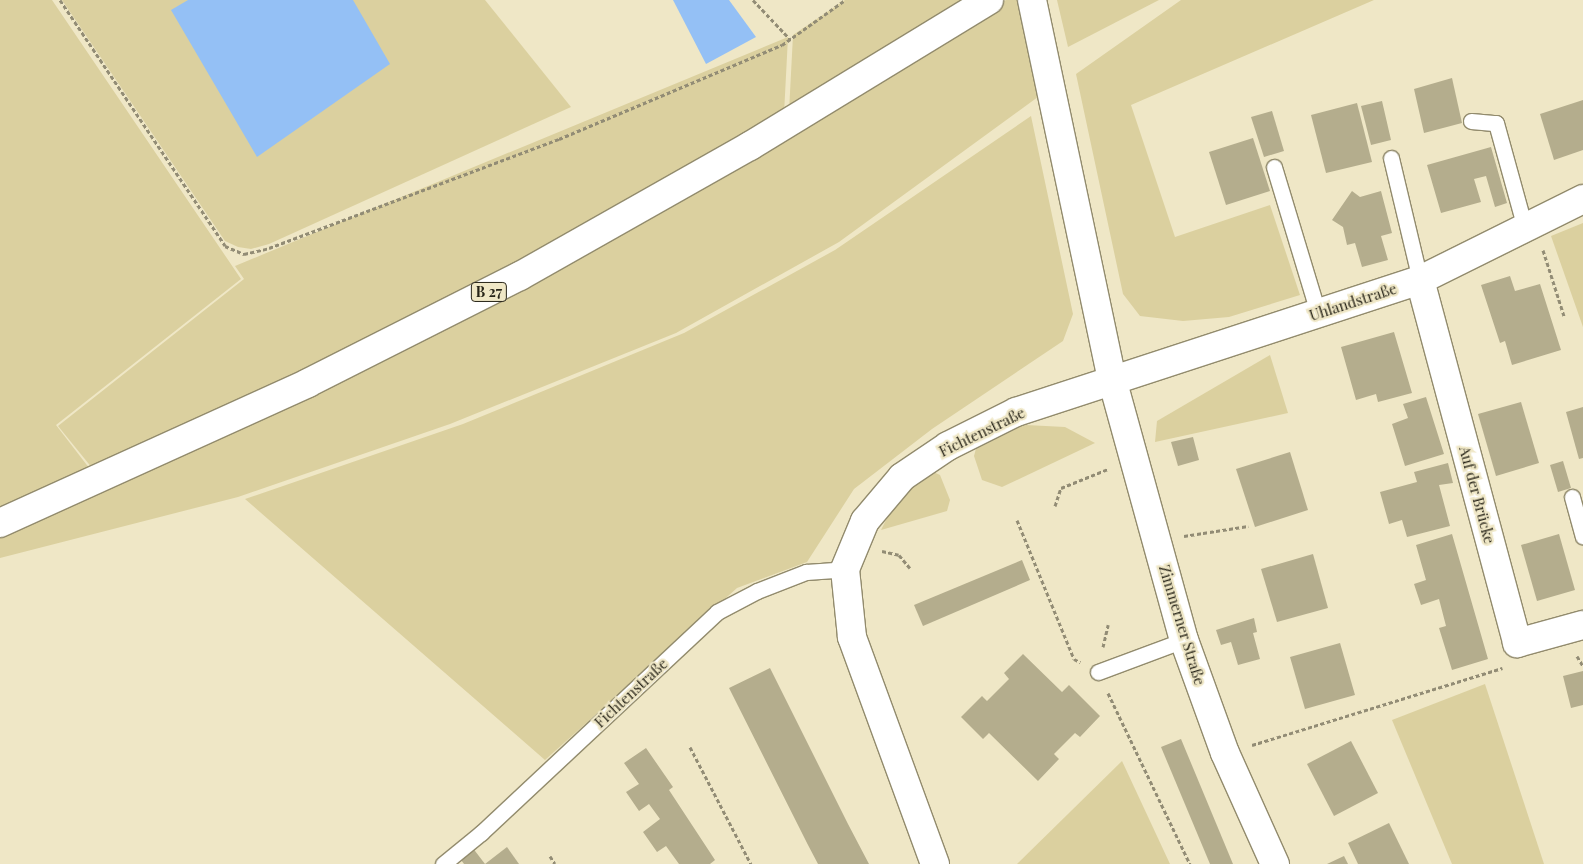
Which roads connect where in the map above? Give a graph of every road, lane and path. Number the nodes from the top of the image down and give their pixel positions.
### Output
1 (60, 0) edge
2 (754, 0) edge
3 (845, 0) edge
4 (989, 0) edge
5 (1032, 0) edge
6 (790, 39) junction
7 (1471, 120) dead end
8 (1391, 158) dead end
9 (1274, 167) dead end
10 (1583, 199) edge
11 (1530, 226) junction
12 (1420, 280) junction
13 (1318, 312) junction
14 (1564, 316) dead end
15 (1112, 379) junction
16 (1134, 458) junction
17 (1572, 497) dead end
18 (1055, 506) dead end
19 (1017, 520) dead end
20 (0, 523) edge
21 (1248, 526) dead end
22 (1583, 537) edge
23 (1156, 540) junction
24 (845, 568) junction
25 (1583, 625) edge
26 (1184, 640) junction
27 (1517, 643) junction
28 (1098, 672) junction
29 (690, 747) dead end
30 (1226, 752) junction
31 (550, 856) dead end
32 (443, 864) edge
33 (555, 864) edge
34 (751, 864) edge
35 (935, 864) edge
36 (1190, 864) edge
37 (1275, 864) edge

1 - 6 path
2 - 6 path
3 - 6 path
4 - 20 street, B 27
5 - 15 street, Zimmerner Straße
7 - 11 lane
8 - 12 lane
9 - 13 lane
10 - 11 street, Uhlandstraße
11 - 12 street, Uhlandstraße
11 - 14 path
12 - 13 street, Uhlandstraße
12 - 27 street, Auf der Brücke
13 - 15 street, Uhlandstraße
15 - 16 street, Zimmerner Straße
15 - 24 street, Fichtenstraße
16 - 18 path
16 - 23 street, Zimmerner Straße
17 - 22 lane
19 - 28 path
21 - 23 path
23 - 26 street, Zimmerner Straße
24 - 32 lane, Fichtenstraße
24 - 35 street, Fichtenstraße
25 - 27 street
26 - 28 lane
26 - 30 street, Zimmerner Straße
27 - 30 path
28 - 36 path
29 - 34 path
30 - 37 street, Zimmerner Straße
31 - 33 path

